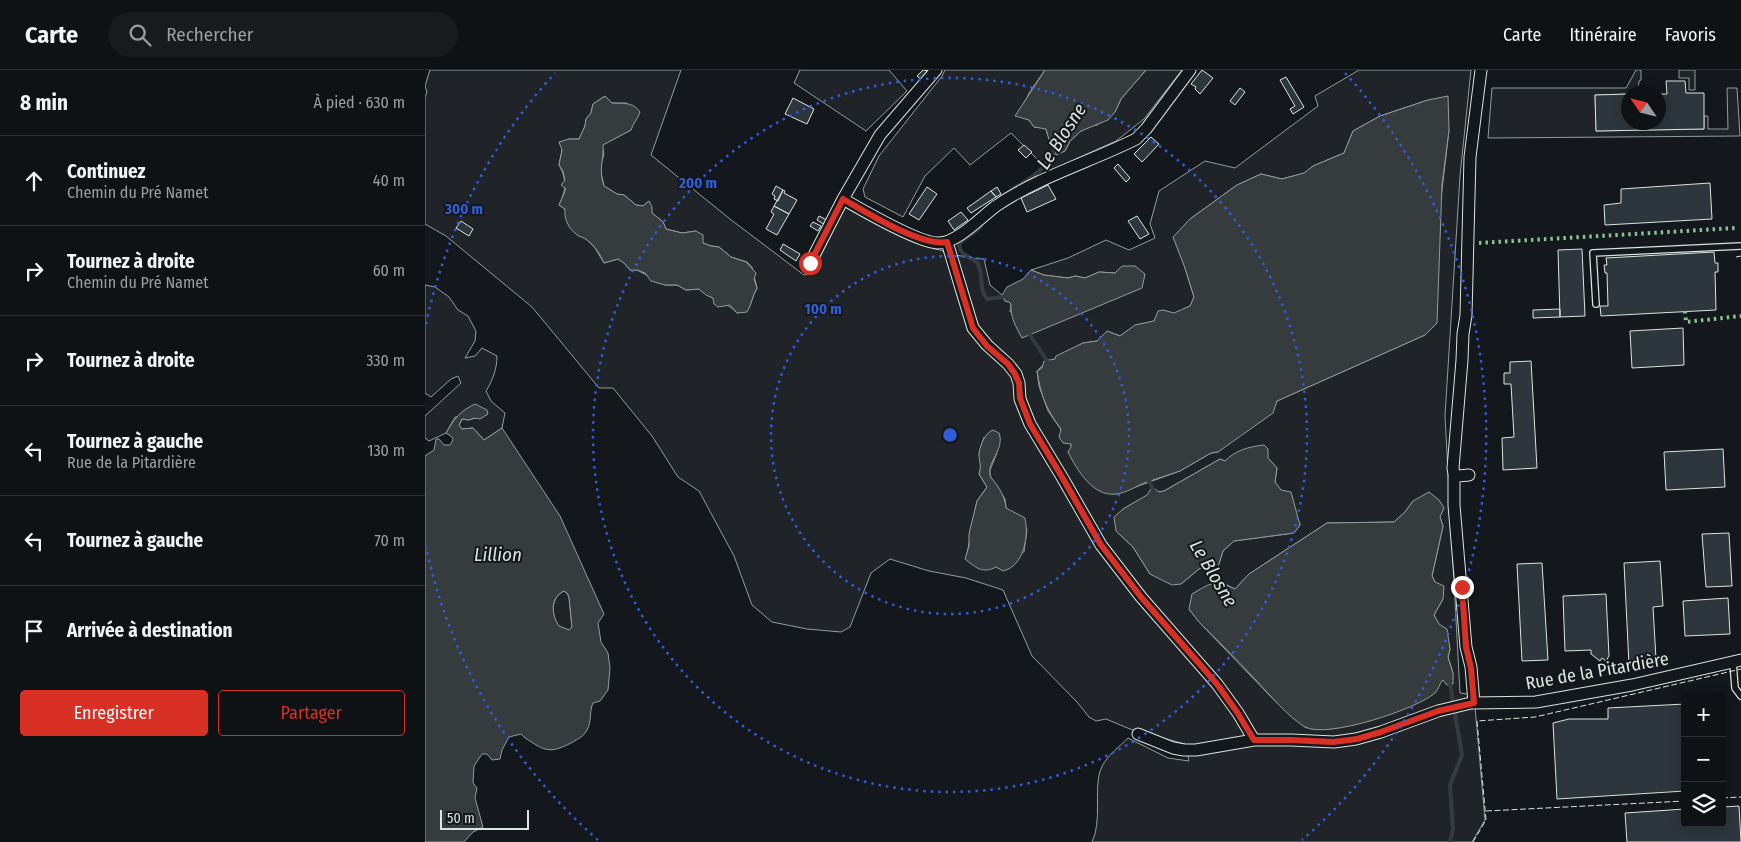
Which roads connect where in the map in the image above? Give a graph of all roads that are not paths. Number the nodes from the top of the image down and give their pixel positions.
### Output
1 (937, 70) edge
2 (1191, 70) edge
3 (1481, 70) edge
4 (843, 199) junction
5 (947, 242) junction
6 (1741, 246) edge
7 (810, 263) dead end
8 (1596, 304) dead end
9 (1454, 474) junction
10 (1469, 475) dead end
11 (1737, 661) edge
12 (1741, 696) edge
13 (1472, 703) junction
14 (1138, 734) dead end
15 (1254, 740) junction

1 - 4 street
2 - 5 street
3 - 9 street
4 - 5 street
4 - 7 street
5 - 15 street
6 - 8 lane
9 - 10 street
9 - 13 street
11 - 12 lane
11 - 13 street, Rue de la Pitardière
13 - 15 street, Rue de la Pitardière
14 - 15 street, Rue de la Pitardière

